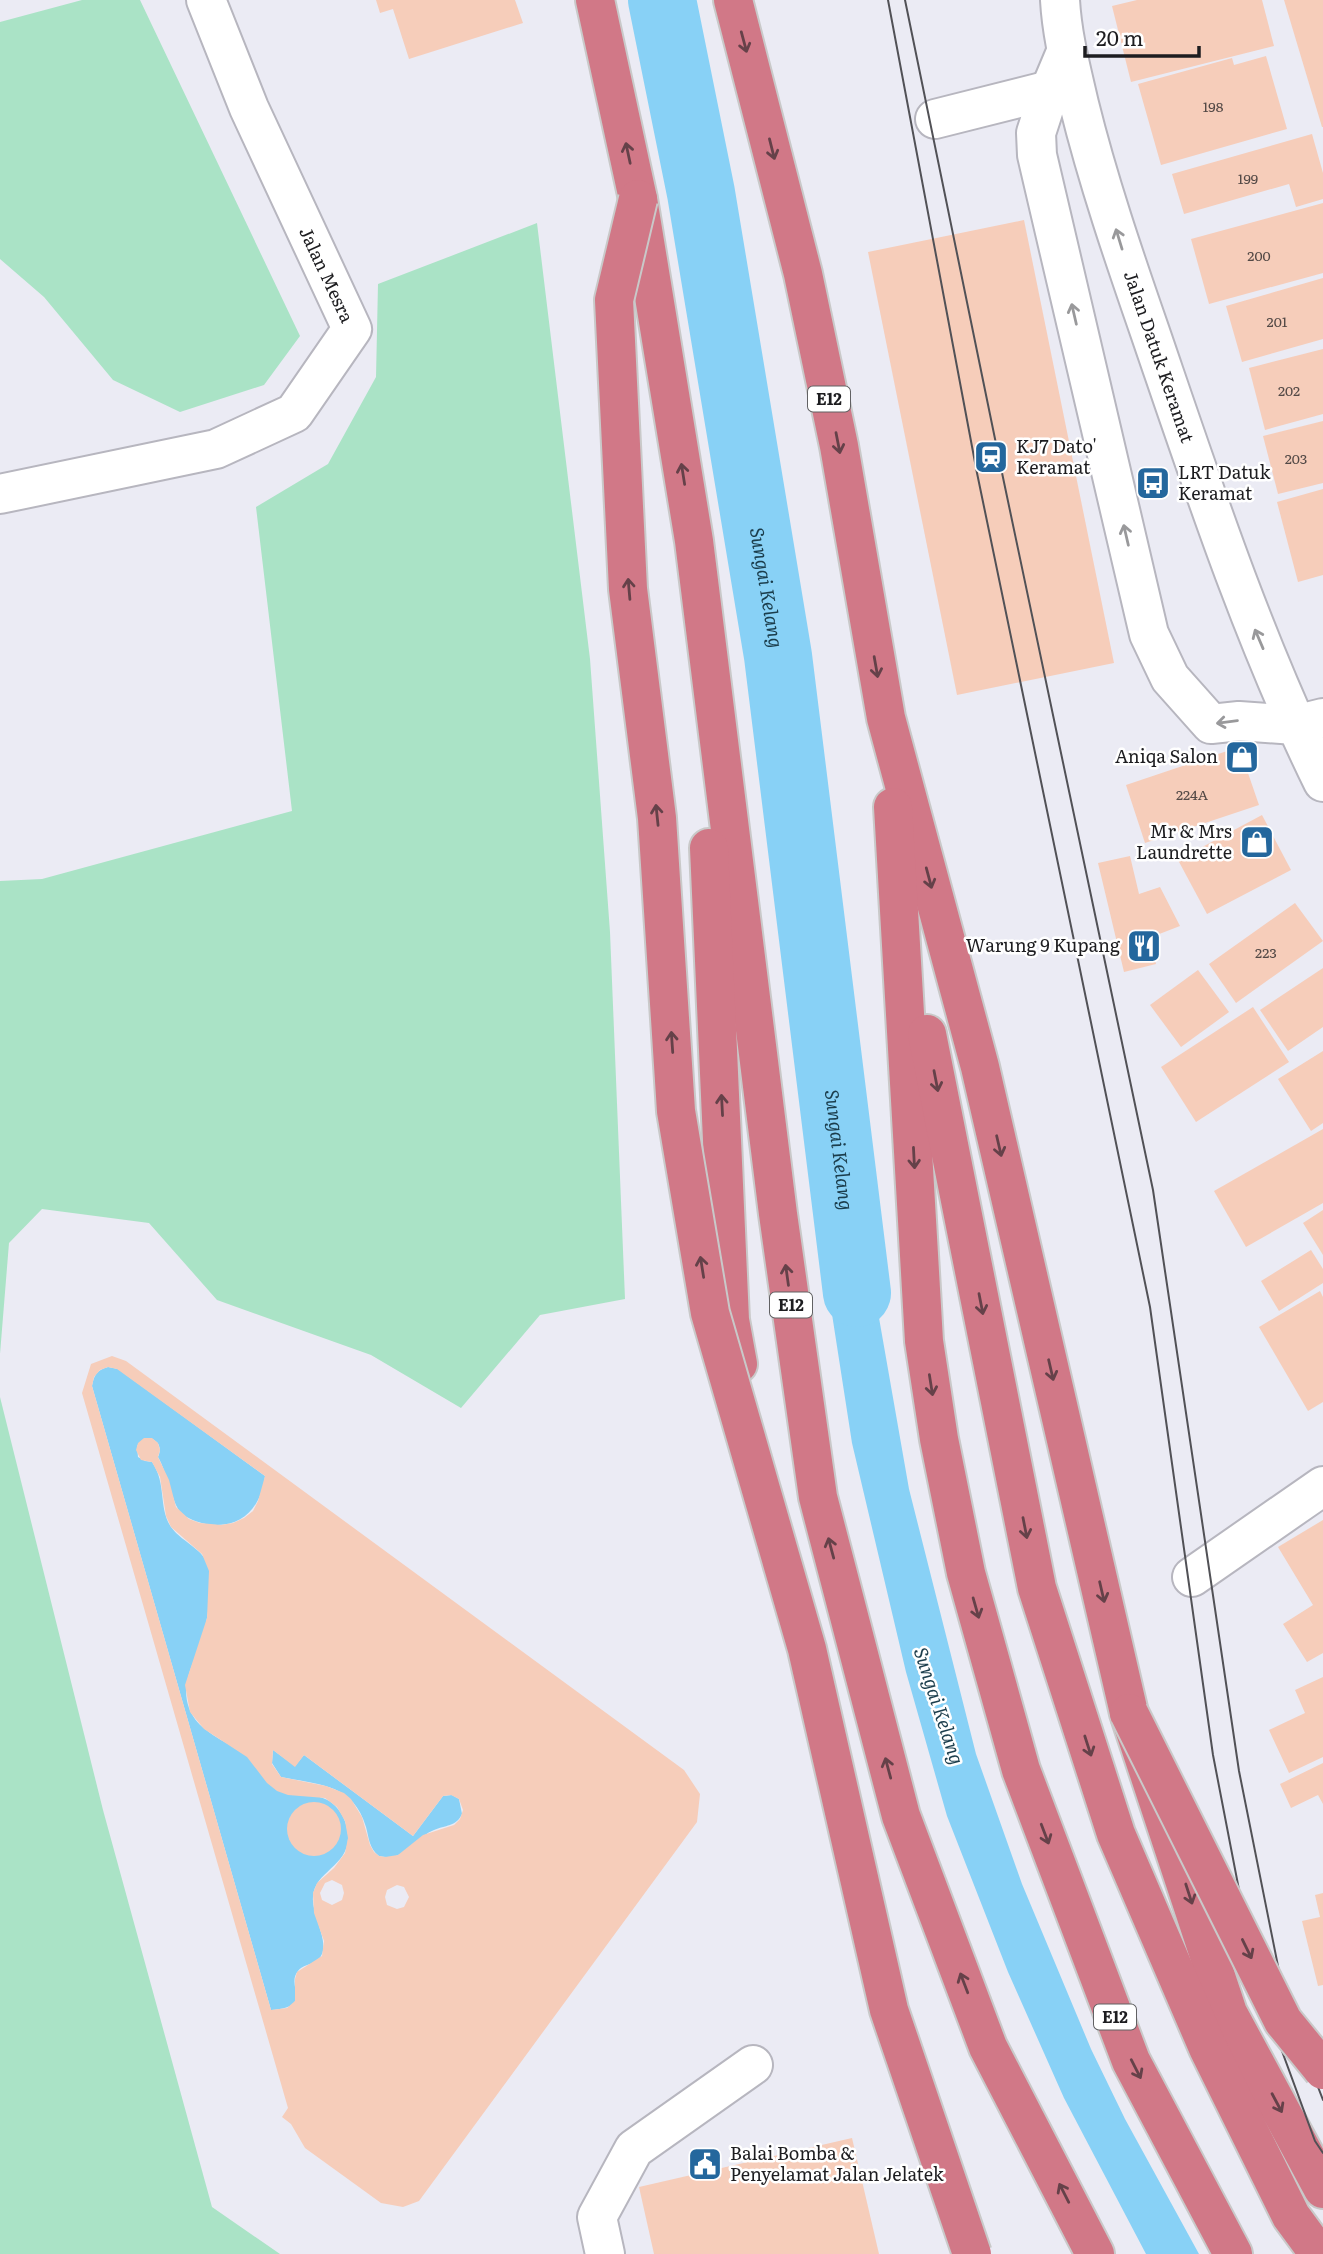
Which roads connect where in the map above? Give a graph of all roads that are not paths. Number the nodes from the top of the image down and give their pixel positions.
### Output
1 (206, 0) edge
2 (595, 0) edge
3 (733, 0) edge
4 (1060, 0) edge
5 (1066, 52) junction
6 (1050, 90) junction
7 (935, 119) dead end
8 (638, 199) junction
9 (0, 494) edge
10 (694, 541) junction
11 (886, 718) junction
12 (1309, 721) edge
13 (1323, 782) edge
14 (899, 894) junction
15 (1323, 1486) edge
16 (1192, 1577) dead end
17 (1129, 1713) junction
18 (753, 2065) dead end
19 (1323, 2070) edge
20 (1323, 2189) edge
21 (604, 2254) edge
22 (972, 2254) edge
23 (985, 2254) edge
24 (1095, 2254) edge
25 (1233, 2254) edge
26 (1320, 2254) edge

1 - 9 street, Jalan Mesra
8 -> 2 highway, E12
3 -> 11 highway, E12
4 - 5 street, Jalan Datuk Keramat
5 - 6 street
12 -> 5 street, Jalan Datuk Keramat
6 - 7 street
12 -> 6 street
10 -> 8 highway, E12
22 -> 8 highway, bridge
23 -> 10 highway, bridge
24 -> 10 highway, E12
11 - 14 highway, E12
11 -> 17 highway
12 - 13 street, Jalan Datuk Keramat
14 -> 25 highway, E12
14 -> 26 highway
15 - 16 street
17 -> 19 highway, bridge
17 -> 20 highway, bridge
18 - 21 street

